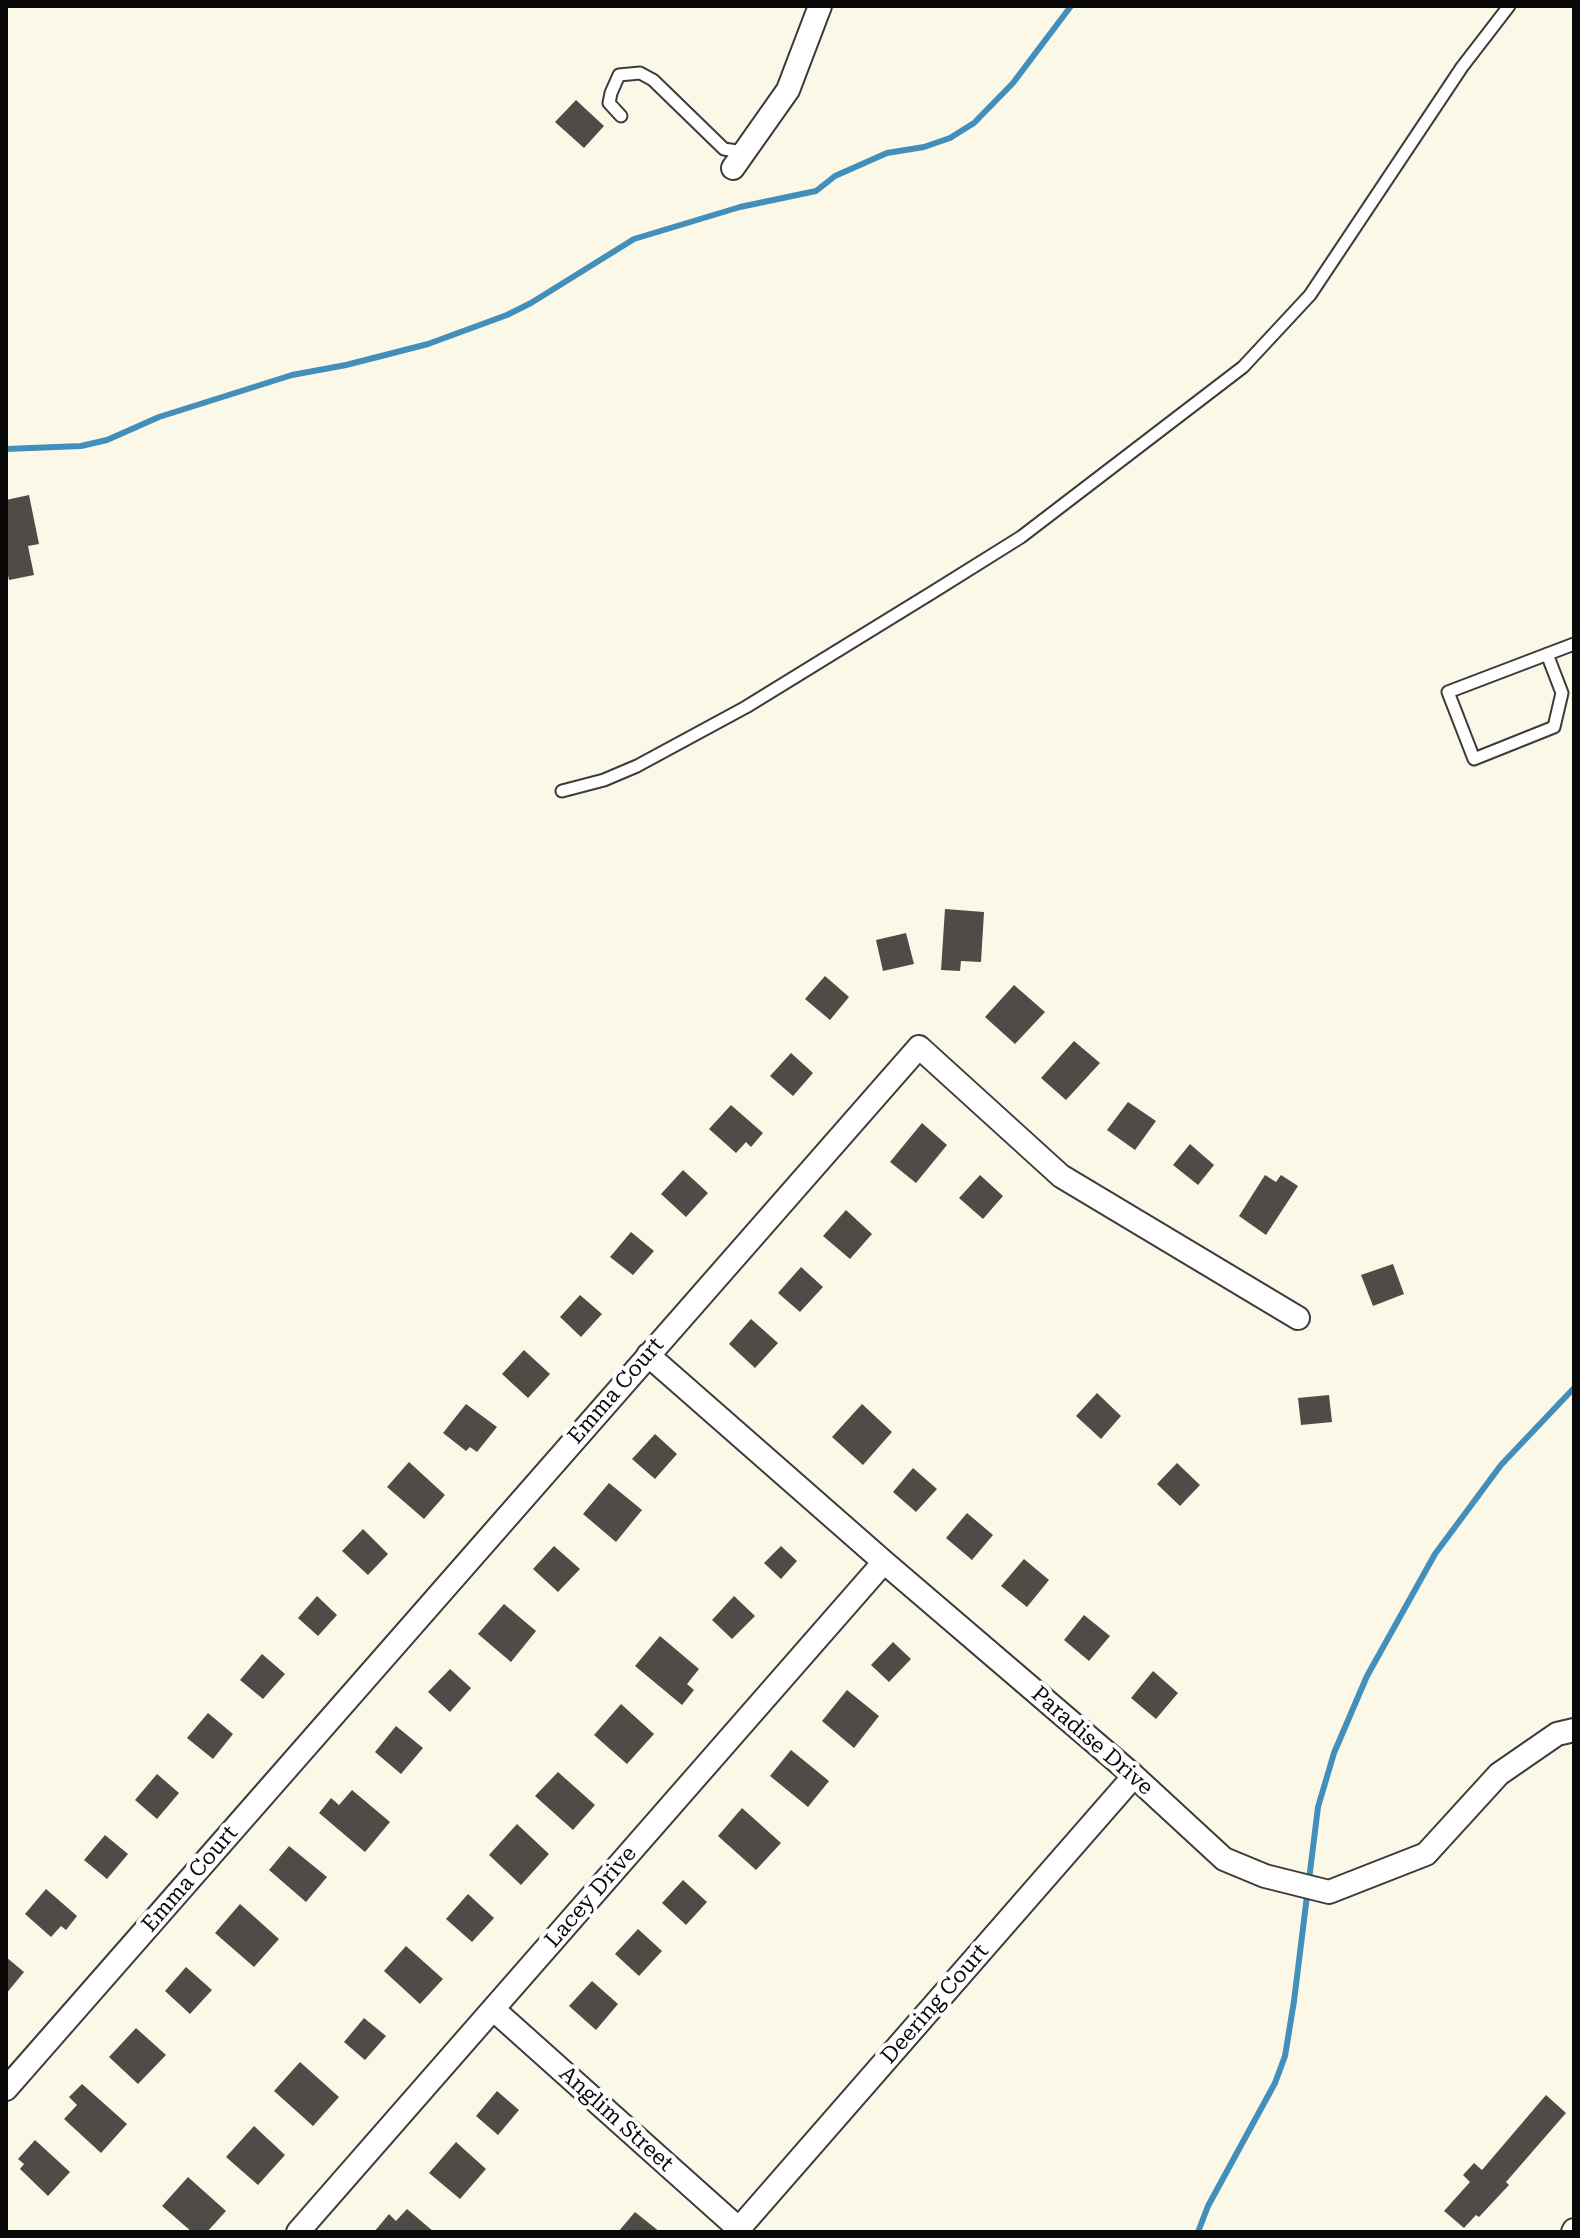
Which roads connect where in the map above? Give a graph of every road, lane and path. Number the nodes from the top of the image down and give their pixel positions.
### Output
1 (820, 6) edge
2 (1509, 6) edge
3 (621, 116) dead end
4 (738, 160) joint
5 (1574, 644) edge
6 (1547, 654) junction
7 (562, 791) dead end
8 (1298, 1318) dead end
9 (648, 1355) junction
10 (884, 1562) junction
11 (1574, 1730) edge
12 (1134, 1776) junction
13 (493, 2009) junction
14 (6, 2089) edge
15 (738, 2230) edge
16 (298, 2232) edge

1 - 4 street
2 - 7 lane
3 - 4 lane
5 - 6 lane
6 - 6 lane
8 - 9 street, Emma Court
9 - 10 street, Paradise Drive
9 - 14 street, Emma Court
10 - 12 street, Paradise Drive
10 - 13 street, Lacey Drive
11 - 12 street, Paradise Drive
12 - 15 street, Deering Court
13 - 15 street, Anglim Street
13 - 16 street, Lacey Drive

